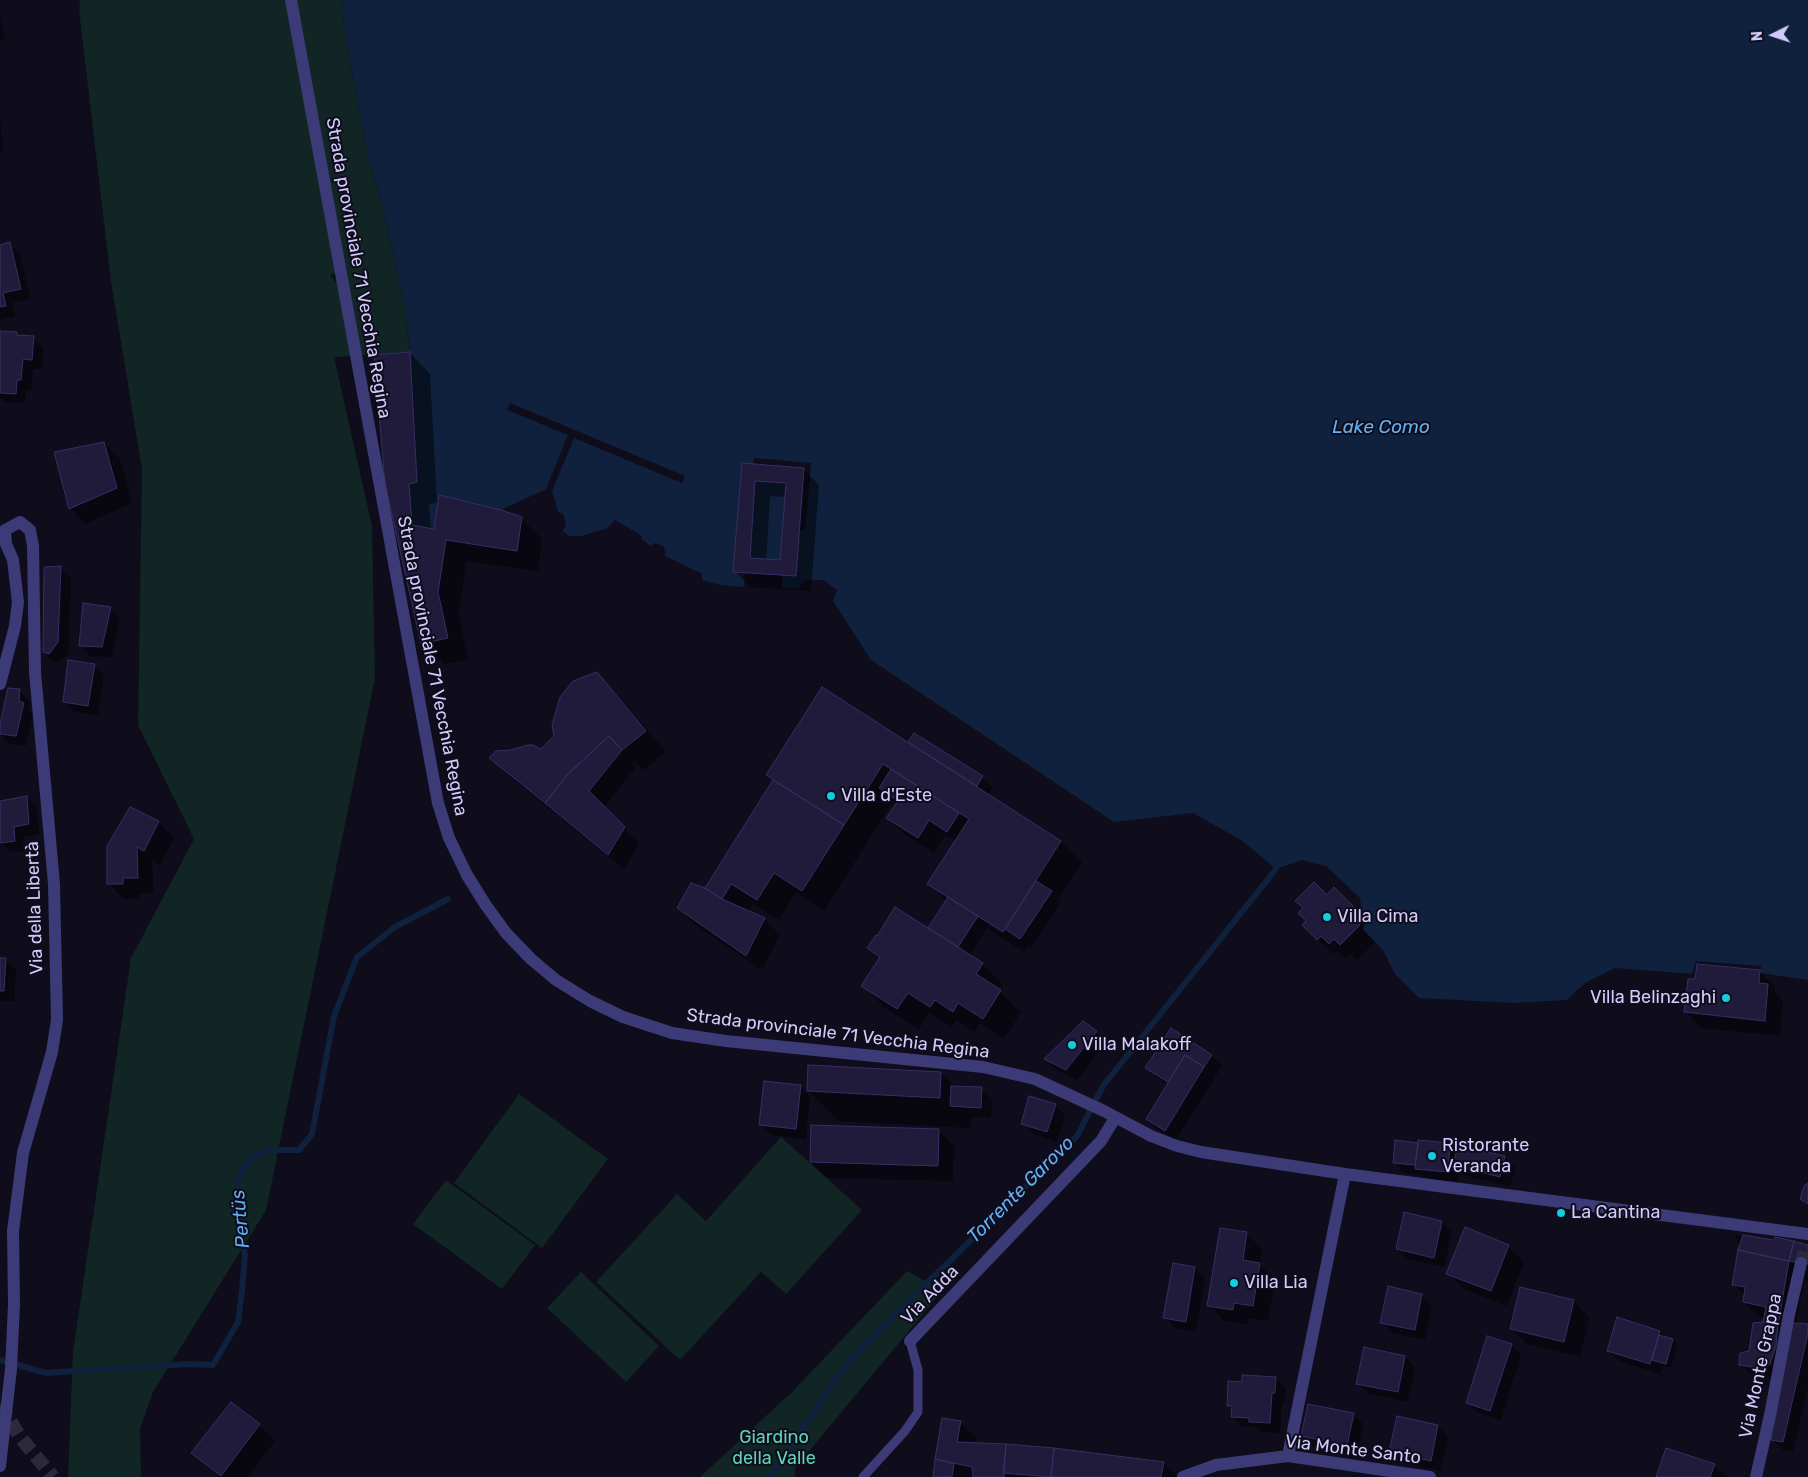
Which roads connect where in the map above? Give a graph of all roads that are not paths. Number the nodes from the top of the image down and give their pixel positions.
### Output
1 (291, 0) edge
2 (3, 526) edge
3 (0, 684) edge
4 (1110, 1115) junction
5 (1345, 1174) junction
6 (1807, 1235) edge
7 (1802, 1263) tunnel mouth
8 (910, 1341) joint
9 (1288, 1456) junction
10 (0, 1466) edge
11 (863, 1477) edge
12 (1183, 1477) edge
13 (1430, 1477) edge
14 (1756, 1477) edge

1 - 4 street, Strada provinciale 71 Vecchia Regina
2 - 3 street, Via della Libertà
2 - 10 street, Via della Libertà
4 - 5 street, Strada provinciale 71 Vecchia Regina
4 - 8 street, Via Adda
5 - 6 street, Strada provinciale 71 Vecchia Regina
5 - 9 street
7 - 14 street, Via Monte Grappa
8 - 11 lane
9 - 12 street, Via Monte Santo
9 - 13 street, Via Monte Santo

